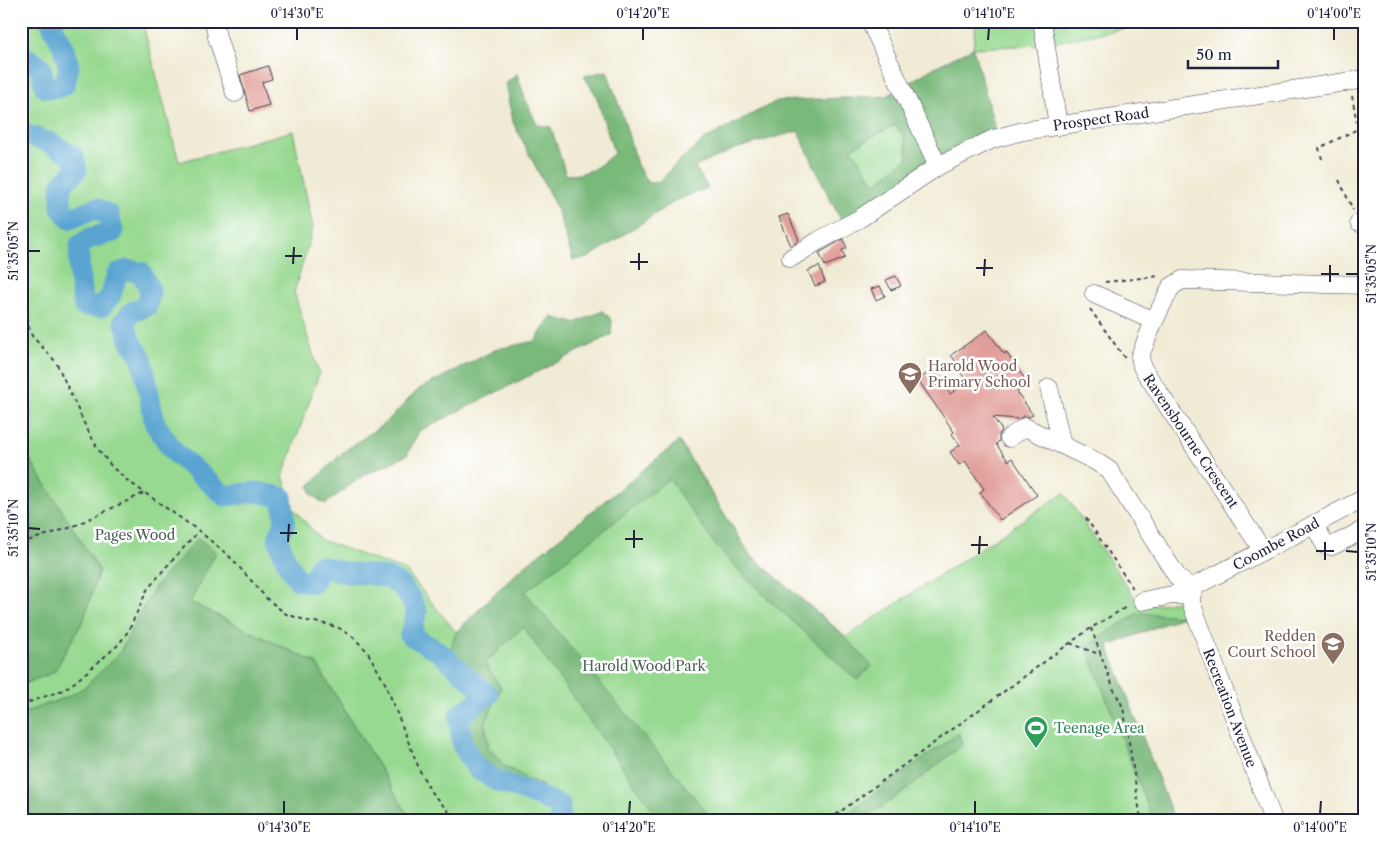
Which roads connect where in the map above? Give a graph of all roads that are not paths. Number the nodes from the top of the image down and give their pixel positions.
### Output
1 (214, 21) edge
2 (870, 21) edge
3 (1043, 27) dead end
4 (1357, 80) edge
5 (235, 93) dead end
6 (1058, 126) junction
7 (938, 166) junction
8 (790, 258) dead end
9 (1365, 284) edge
10 (1094, 294) dead end
11 (1154, 321) junction
12 (1049, 388) dead end
13 (1009, 438) dead end
14 (1062, 445) junction
15 (1365, 498) edge
16 (1314, 524) junction
17 (1365, 529) edge
18 (1263, 550) junction
19 (1192, 592) junction
20 (1142, 601) road end
21 (1273, 820) edge

1 - 5 street
2 - 7 street
3 - 6 street
4 - 6 street, Prospect Road
6 - 7 street, Prospect Road
7 - 8 street, Prospect Road
9 - 11 street, Ravensbourne Crescent
10 - 11 street
11 - 18 street, Ravensbourne Crescent
12 - 14 street
13 - 14 street
14 - 19 street
15 - 16 street, Coombe Road
16 - 17 street
16 - 18 street, Coombe Road
18 - 19 street, Coombe Road
19 - 20 street
19 - 21 street, Recreation Avenue

